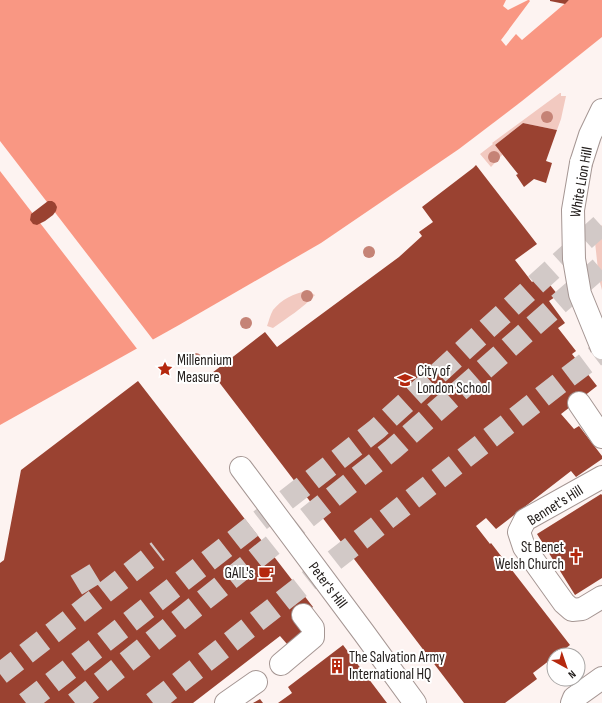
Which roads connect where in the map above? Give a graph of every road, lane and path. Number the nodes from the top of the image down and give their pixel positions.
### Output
1 (602, 110) edge
2 (602, 348) edge
3 (579, 403) dead end
4 (602, 437) edge
5 (241, 468) dead end
6 (602, 477) edge
7 (602, 597) edge
8 (303, 615) dead end
9 (281, 664) dead end
10 (602, 678) edge
11 (256, 682) dead end
12 (226, 703) edge
13 (415, 703) edge
14 (572, 703) edge

1 - 2 street, White Lion Hill, bridge
3 - 4 street
5 - 13 street, Peter's Hill
6 - 7 street, Bennet's Hill
8 - 9 street
10 - 14 street
11 - 12 street

